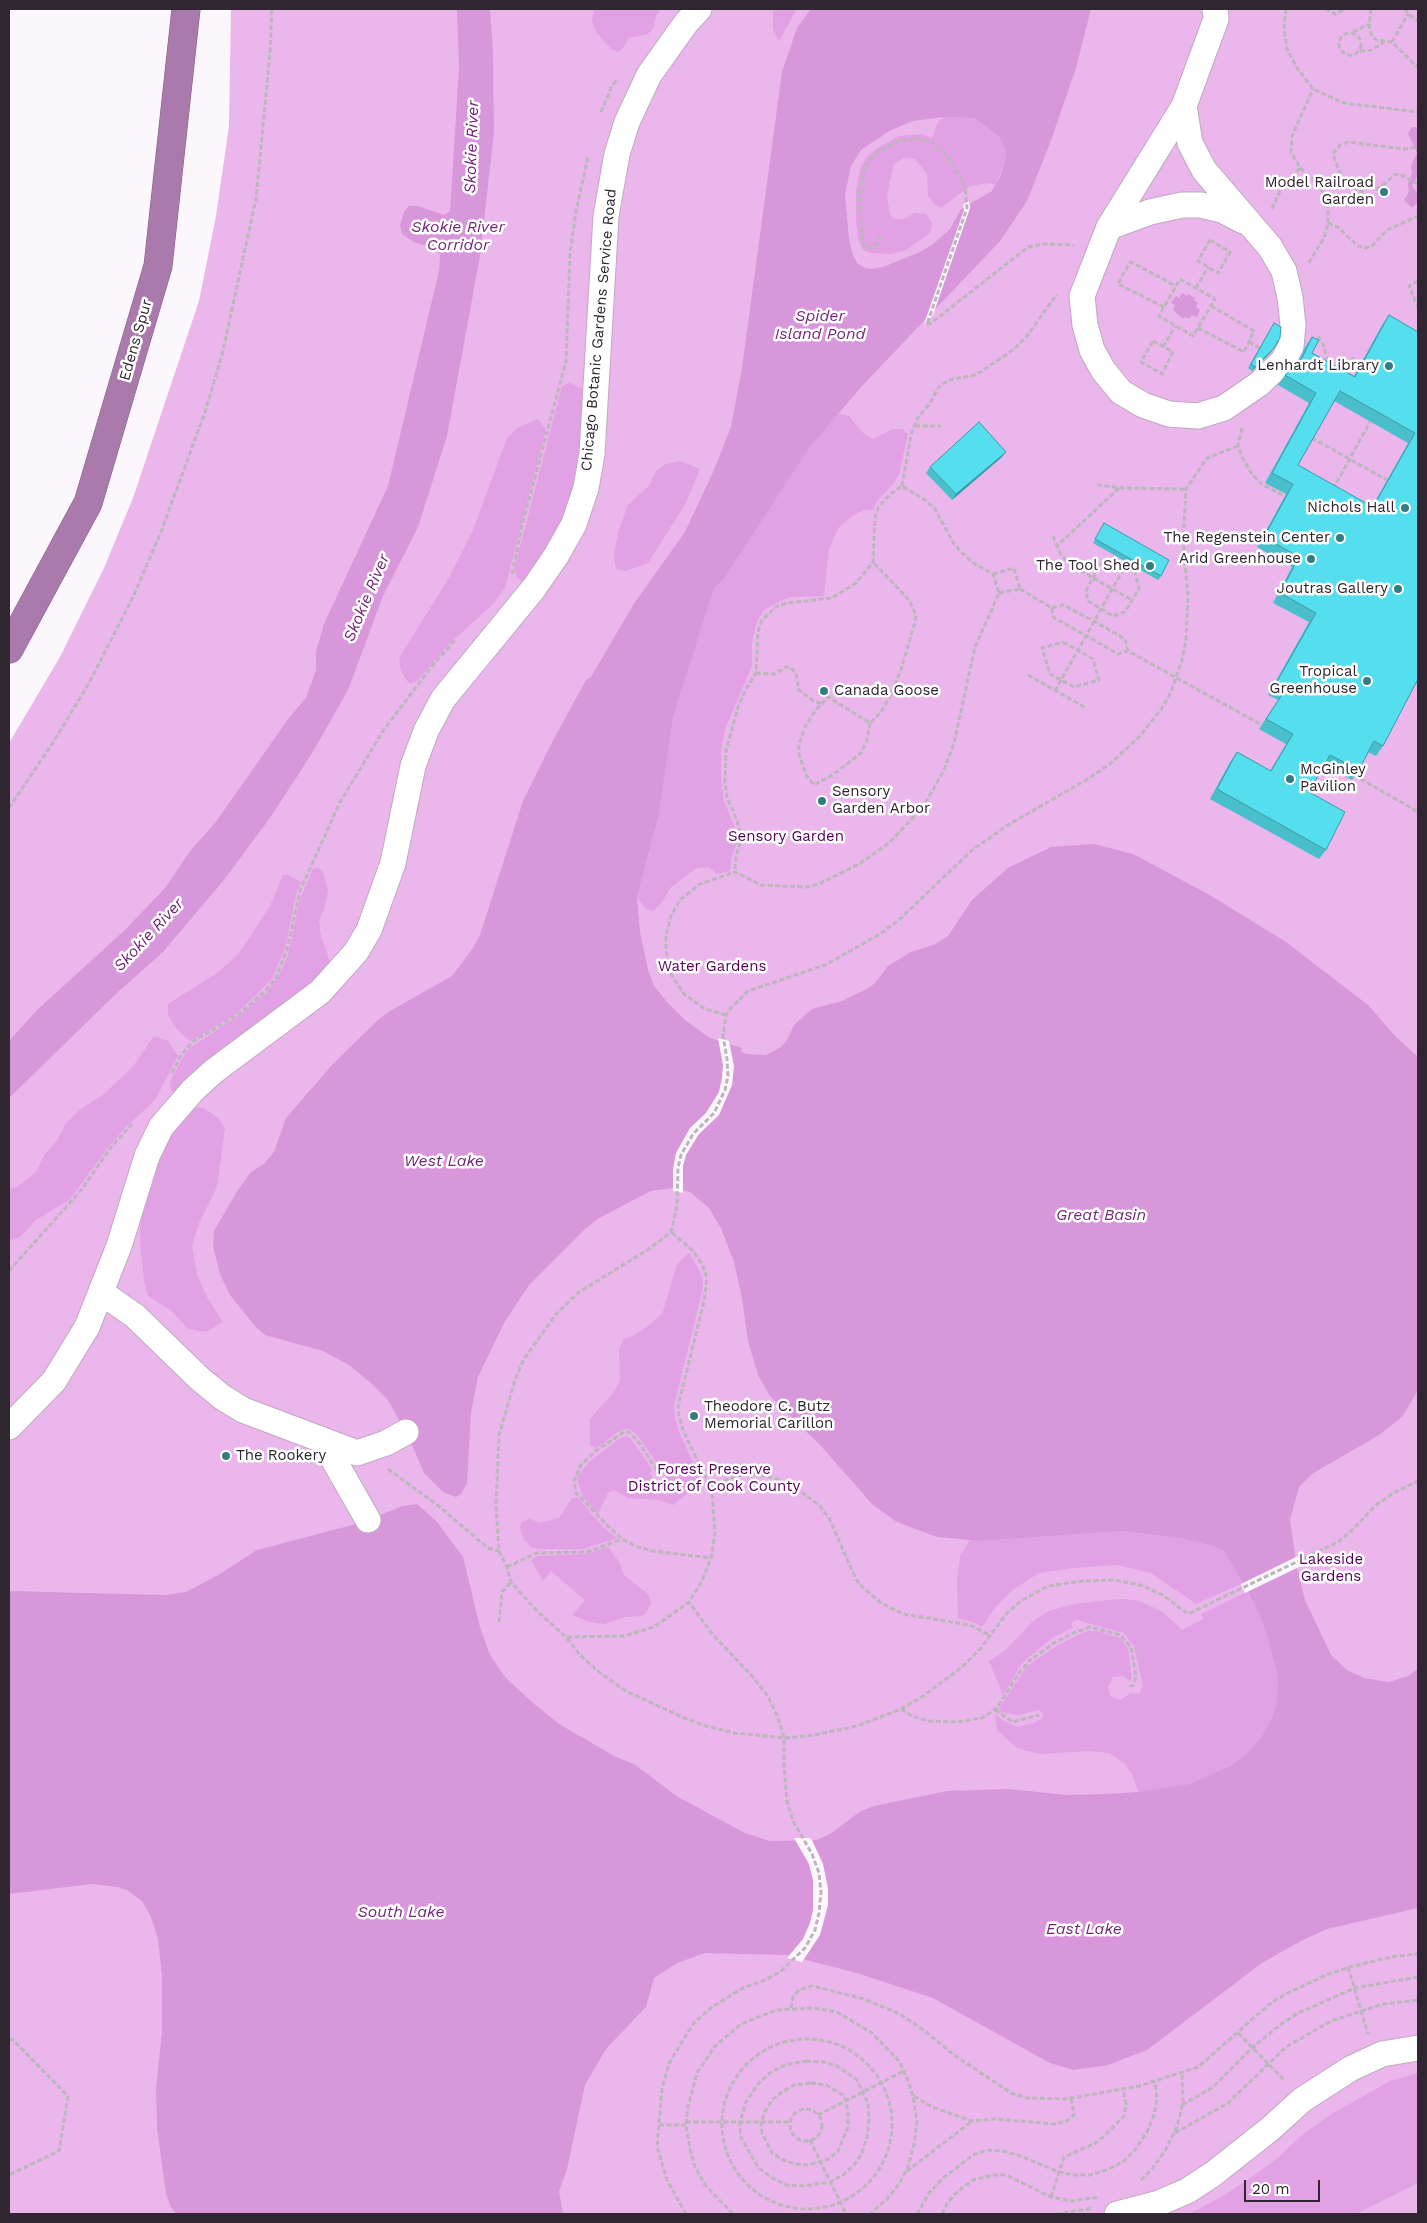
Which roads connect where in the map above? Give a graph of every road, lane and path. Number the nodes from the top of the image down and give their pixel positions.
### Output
1 (186, 9) edge
2 (272, 9) edge
3 (699, 9) edge
4 (1215, 9) edge
5 (1286, 9) edge
6 (1325, 9) edge
7 (1345, 9) edge
8 (1371, 9) edge
9 (1405, 9) edge
10 (1408, 14) junction
11 (1418, 20) edge
12 (1369, 24) junction
13 (1352, 33) junction
14 (1384, 42) junction
15 (1392, 42) junction
16 (1360, 51) junction
17 (1418, 68) edge
18 (649, 74) junction
19 (1313, 89) junction
20 (1184, 106) junction
21 (1418, 112) edge
22 (599, 119) dead end
23 (1418, 147) edge
24 (590, 152) dead end
25 (1300, 168) junction
26 (1417, 183) edge
27 (1376, 189) dead end
28 (1364, 192) dead end
29 (1418, 216) edge
30 (1260, 218) junction
31 (1328, 223) junction
32 (1109, 227) junction
33 (881, 236) dead end
34 (1096, 256) junction
35 (1208, 267) junction
36 (1302, 271) dead end
37 (1418, 281) edge
38 (1176, 286) junction
39 (1196, 288) junction
40 (1058, 292) dead end
41 (1210, 306) junction
42 (1164, 307) junction
43 (1418, 308) edge
44 (1175, 326) junction
45 (1198, 328) junction
46 (1315, 335) dead end
47 (1163, 347) junction
48 (1355, 356) dead end
49 (1329, 367) edge
50 (1336, 371) edge
51 (1370, 422) edge
52 (915, 426) junction
53 (941, 426) dead end
54 (1243, 426) dead end
55 (1312, 438) edge
56 (1238, 446) junction
57 (1350, 459) junction
58 (1387, 480) edge
59 (1097, 485) dead end
60 (902, 486) junction
61 (1119, 488) junction
62 (1186, 489) junction
63 (1329, 496) edge
64 (1285, 506) edge
65 (1053, 536) dead end
66 (1057, 546) junction
67 (1132, 554) edge
68 (873, 562) junction
69 (1125, 567) junction
70 (993, 574) junction
71 (511, 577) dead end
72 (1093, 578) junction
73 (1112, 589) junction
74 (1020, 590) junction
75 (999, 593) junction
76 (1132, 600) junction
77 (1052, 608) junction
78 (1101, 609) junction
79 (1094, 621) junction
80 (1086, 635) junction
81 (460, 636) dead end
82 (9, 649) edge
83 (1078, 650) junction
84 (1128, 651) junction
85 (756, 673) junction
86 (1028, 675) dead end
87 (1177, 678) junction
88 (1061, 680) junction
89 (1055, 691) junction
90 (822, 704) junction
91 (1086, 708) dead end
92 (870, 723) junction
93 (1262, 725) dead end
94 (1354, 775) edge
95 (9, 808) edge
96 (1418, 812) edge
97 (735, 872) junction
98 (726, 1015) junction
99 (168, 1082) dead end
100 (136, 1120) dead end
101 (671, 1232) junction
102 (9, 1271) edge
103 (102, 1293) junction
104 (9, 1427) edge
105 (406, 1432) dead end
106 (323, 1441) junction
107 (356, 1453) junction
108 (656, 1470) dead end
109 (1418, 1481) edge
110 (710, 1486) junction
111 (368, 1520) dead end
112 (622, 1539) junction
113 (499, 1551) junction
114 (711, 1558) junction
115 (507, 1567) junction
116 (511, 1582) junction
117 (689, 1602) junction
118 (499, 1622) dead end
119 (991, 1636) junction
120 (566, 1637) junction
121 (1130, 1687) dead end
122 (901, 1709) junction
123 (995, 1710) junction
124 (1039, 1715) dead end
125 (784, 1738) junction
126 (1418, 1954) edge
127 (1348, 1967) junction
128 (1418, 1977) edge
129 (1355, 1988) junction
130 (1418, 2000) edge
131 (791, 2008) junction
132 (1361, 2009) junction
133 (1238, 2033) junction
134 (1369, 2036) dead end
135 (9, 2039) edge
136 (1252, 2048) junction
137 (1418, 2048) edge
138 (1268, 2064) junction
139 (904, 2071) junction
140 (1182, 2073) junction
141 (884, 2081) junction
142 (1155, 2082) junction
143 (1288, 2085) dead end
144 (1123, 2089) junction
145 (864, 2092) junction
146 (913, 2096) junction
147 (1071, 2098) junction
148 (846, 2101) junction
149 (1182, 2105) junction
150 (818, 2115) junction
151 (972, 2121) junction
152 (719, 2122) junction
153 (740, 2122) junction
154 (761, 2122) junction
155 (790, 2122) junction
156 (686, 2124) junction
157 (659, 2125) junction
158 (1174, 2133) junction
159 (810, 2140) junction
160 (821, 2162) junction
161 (905, 2172) junction
162 (1059, 2172) junction
163 (9, 2175) edge
164 (830, 2182) junction
165 (1136, 2184) dead end
166 (1051, 2197) junction
167 (840, 2202) junction
168 (1109, 2206) edge
169 (686, 2214) edge
170 (733, 2214) edge
171 (846, 2214) edge
172 (870, 2214) edge
173 (917, 2214) edge
174 (942, 2214) edge

1 - 82 highway, Edens Spur
2 - 95 path
3 - 18 lane, Chicago Botanic Gardens Service Road
4 - 20 lane
5 - 19 path
6 - 7 path
8 - 12 path
9 - 10 path
10 - 11 path
10 - 15 path
12 - 13 path
12 - 14 path
13 - 16 path
13 - 16 path
14 - 15 path
14 - 16 path
15 - 17 path
18 - 22 path
18 - 103 lane, Chicago Botanic Gardens Service Road
19 - 21 path
19 - 25 path
20 - 30 lane
20 - 32 lane
23 - 28 path
24 - 71 path
25 - 30 path
25 - 31 path
26 - 27 path
29 - 31 path
30 - 32 lane
30 - 34 lane
31 - 36 path
32 - 34 lane
33 - 34 path
35 - 35 path
35 - 39 path
37 - 43 path
38 - 39 path
38 - 42 path
38 - 42 path
39 - 41 path
40 - 52 path
41 - 45 path
41 - 45 path
42 - 44 path
44 - 45 path
44 - 47 path
46 - 49 path
47 - 47 path
48 - 50 path
51 - 57 path
52 - 53 path
52 - 60 path
54 - 56 path
55 - 57 path
56 - 62 path
56 - 64 path
57 - 58 path
57 - 63 path
59 - 61 path
60 - 68 path
60 - 70 path
61 - 62 path
61 - 66 path
62 - 87 path
65 - 66 path
66 - 72 path
67 - 69 path
68 - 85 path
68 - 92 path
69 - 72 path
69 - 73 path
69 - 76 path
70 - 74 path
70 - 75 path
72 - 73 path
72 - 78 path
73 - 76 path
73 - 78 path
74 - 75 path
74 - 77 path
75 - 97 path
76 - 78 path
77 - 79 path
77 - 80 path
78 - 79 path
79 - 80 path
79 - 84 path
80 - 83 path
80 - 84 path
81 - 99 path
83 - 88 path
83 - 88 path
83 - 88 path
84 - 87 path
85 - 90 path
85 - 97 path
86 - 89 path
87 - 93 path
87 - 98 path
88 - 89 path
89 - 91 path
90 - 92 path
90 - 92 path
94 - 96 path
97 - 98 path
98 - 101 path
100 - 102 path
101 - 110 path
101 - 113 path
103 - 104 lane, Chicago Botanic Gardens Service Road
103 - 106 lane
105 - 107 lane
106 - 107 lane
106 - 111 lane
107 - 113 path
108 - 112 path
109 - 119 path
110 - 114 path
110 - 119 path
112 - 114 path
112 - 115 path
113 - 115 path
114 - 117 path
115 - 116 path
116 - 118 path
116 - 120 path
117 - 120 path
117 - 125 path
119 - 122 path
120 - 125 path
121 - 123 path
122 - 123 path
122 - 125 path
123 - 124 path
125 - 157 path
126 - 127 path
127 - 129 path
127 - 133 path
128 - 129 path
129 - 132 path
129 - 136 path
130 - 132 path
131 - 139 path
131 - 147 path
131 - 156 path
132 - 134 path
132 - 138 path
133 - 136 path
133 - 140 path
135 - 163 path
136 - 138 path
136 - 149 path
137 - 168 lane
138 - 143 path
138 - 158 path
139 - 141 path
139 - 146 path
140 - 142 path
140 - 149 path
141 - 145 path
141 - 152 path
141 - 167 path
142 - 144 path
142 - 162 path
144 - 147 path
144 - 162 path
145 - 148 path
145 - 153 path
145 - 164 path
146 - 151 path
146 - 161 path
147 - 151 path
148 - 150 path
148 - 154 path
148 - 160 path
149 - 158 path
150 - 155 path
150 - 159 path
151 - 161 path
152 - 153 path
152 - 156 path
152 - 167 path
153 - 154 path
153 - 164 path
154 - 155 path
154 - 160 path
155 - 159 path
156 - 157 path
156 - 170 path
157 - 169 path
158 - 165 path
159 - 160 path
160 - 164 path
161 - 172 path
162 - 166 path
162 - 173 path
164 - 167 path
166 - 168 path
166 - 174 path
167 - 171 path

